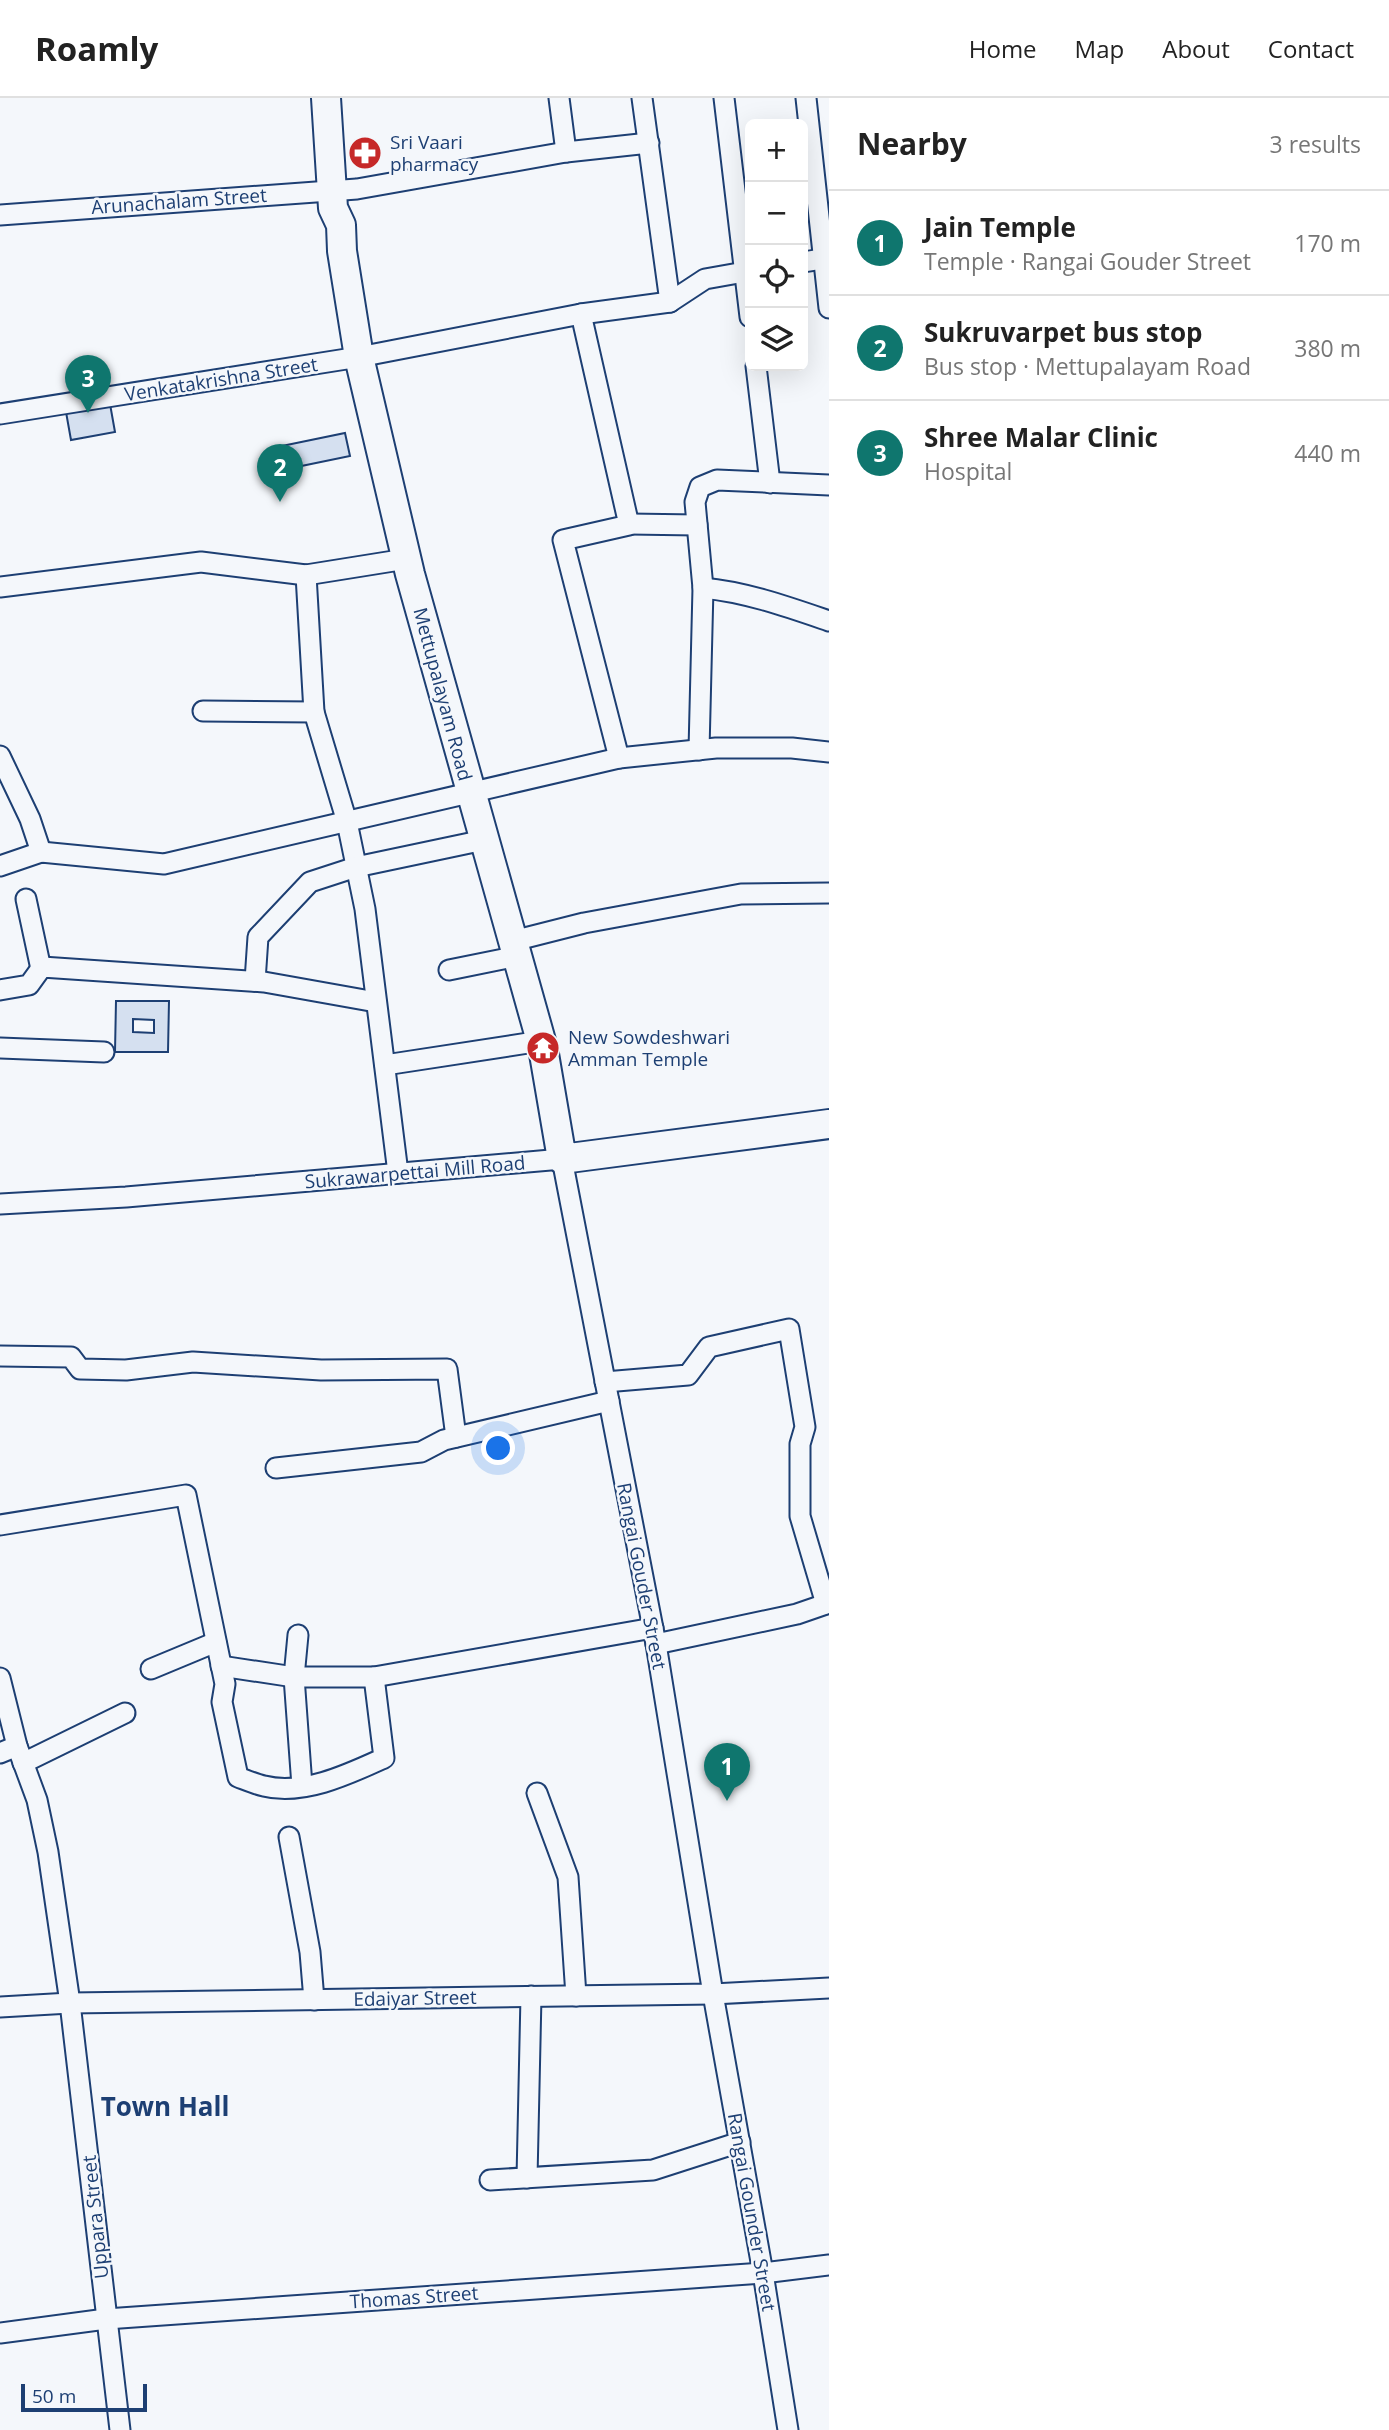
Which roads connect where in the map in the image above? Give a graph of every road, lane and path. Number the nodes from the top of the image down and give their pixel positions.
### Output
1 (326, 98) edge
2 (345, 98) edge
3 (559, 98) edge
4 (642, 98) edge
5 (724, 98) edge
6 (806, 98) edge
7 (649, 144) junction
8 (566, 152) junction
9 (346, 190) junction
10 (0, 215) edge
11 (745, 250) edge
12 (826, 258) edge
13 (808, 261) edge
14 (745, 272) edge
15 (670, 302) junction
16 (829, 308) edge
17 (581, 314) junction
18 (359, 357) junction
19 (757, 371) edge
20 (0, 414) edge
21 (770, 483) junction
22 (829, 485) edge
23 (629, 524) junction
24 (697, 525) junction
25 (406, 559) junction
26 (306, 575) junction
27 (0, 587) edge
28 (703, 588) junction
29 (829, 621) edge
30 (203, 711) dead end
31 (314, 712) junction
32 (699, 750) junction
33 (829, 752) edge
34 (0, 755) edge
35 (619, 758) junction
36 (470, 794) junction
37 (347, 822) junction
38 (484, 840) junction
39 (41, 852) junction
40 (0, 866) edge
41 (356, 867) junction
42 (829, 893) edge
43 (26, 899) dead end
44 (515, 948) junction
45 (41, 969) junction
46 (449, 970) dead end
47 (255, 981) junction
48 (0, 990) edge
49 (376, 1002) junction
50 (541, 1041) junction
51 (0, 1048) edge
52 (104, 1052) dead end
53 (384, 1065) junction
54 (829, 1124) edge
55 (562, 1159) junction
56 (398, 1173) junction
57 (0, 1204) edge
58 (0, 1356) edge
59 (607, 1391) junction
60 (456, 1437) junction
61 (276, 1468) dead end
62 (0, 1525) edge
63 (827, 1604) edge
64 (298, 1635) dead end
65 (655, 1636) junction
66 (216, 1642) junction
67 (221, 1666) junction
68 (151, 1670) dead end
69 (294, 1677) junction
70 (374, 1677) junction
71 (0, 1678) edge
72 (125, 1713) dead end
73 (13, 1754) edge
74 (302, 1786) junction
75 (537, 1793) dead end
76 (289, 1837) dead end
77 (829, 1987) edge
78 (713, 1994) junction
79 (531, 1996) junction
80 (576, 1996) junction
81 (314, 2000) junction
82 (70, 2003) junction
83 (0, 2007) edge
84 (740, 2141) junction
85 (527, 2178) junction
86 (490, 2180) dead end
87 (829, 2265) edge
88 (763, 2273) junction
89 (106, 2319) junction
90 (0, 2333) edge
91 (120, 2430) edge
92 (788, 2430) edge

1 - 9 highway, Mettupalayam Road
2 - 9 highway, Mettupalayam Road
3 - 8 street
4 - 7 street
5 - 11 street
6 - 12 street
7 - 8 street, Arunachalam Street
7 - 15 street
8 - 9 street, Arunachalam Street
9 - 10 street, Arunachalam Street
9 - 18 highway, Mettupalayam Road
12 - 13 street
12 - 16 street
14 - 15 street
15 - 17 street, Venkatakrishna Street
17 - 18 street, Venkatakrishna Street
17 - 23 street
18 - 20 street, Venkatakrishna Street
18 - 25 highway, Mettupalayam Road
19 - 21 street
21 - 22 street
21 - 24 street
23 - 24 street
23 - 35 street
24 - 28 street
25 - 26 street
25 - 36 highway, Mettupalayam Road
26 - 27 street
26 - 31 street
28 - 29 street
28 - 32 street
30 - 31 street
31 - 37 street
32 - 33 street
32 - 35 street
34 - 39 street
35 - 36 street
36 - 37 street
36 - 38 highway, Mettupalayam Road
37 - 39 street
37 - 41 street
38 - 41 street
38 - 44 highway, Mettupalayam Road
39 - 40 street
41 - 47 street
41 - 49 street
42 - 44 street
43 - 45 street
44 - 46 street
44 - 50 highway, Mettupalayam Road
45 - 47 street
45 - 48 street
47 - 49 street
49 - 53 street
50 - 53 street
50 - 55 highway, Mettupalayam Road
51 - 52 street
53 - 56 street
54 - 55 highway, Sukrawarpettai Mill Road
55 - 56 street, Sukrawarpettai Mill Road
55 - 59 street, Rangai Gouder Street
56 - 57 street, Sukrawarpettai Mill Road
58 - 60 street
59 - 60 street
59 - 63 street
59 - 65 street, Rangai Gouder Street
60 - 61 street
62 - 66 street
63 - 65 street
64 - 69 street
65 - 70 street
65 - 78 street, Rangai Gouder Street
66 - 67 street
66 - 68 street
67 - 69 street
67 - 74 street
69 - 70 street
69 - 74 street
70 - 74 street
71 - 73 street, Uppara Street
72 - 73 street
73 - 82 street, Uppara Street
75 - 80 street
76 - 81 street
77 - 78 street, Edaiyar Street
78 - 80 street, Edaiyar Street
78 - 84 street, Rangai Gounder Street
79 - 80 street, Edaiyar Street
79 - 81 street, Edaiyar Street
79 - 85 street
81 - 82 street, Edaiyar Street
82 - 83 street, Edaiyar Street
82 - 89 street, Uppara Street
84 - 85 street
84 - 88 street, Rangai Gounder Street
85 - 86 street
87 - 88 street, Thomas Street
88 - 89 street, Thomas Street
88 - 92 street, Rangai Gounder Street
89 - 90 street, Thomas Street
89 - 91 street, Uppara Street

